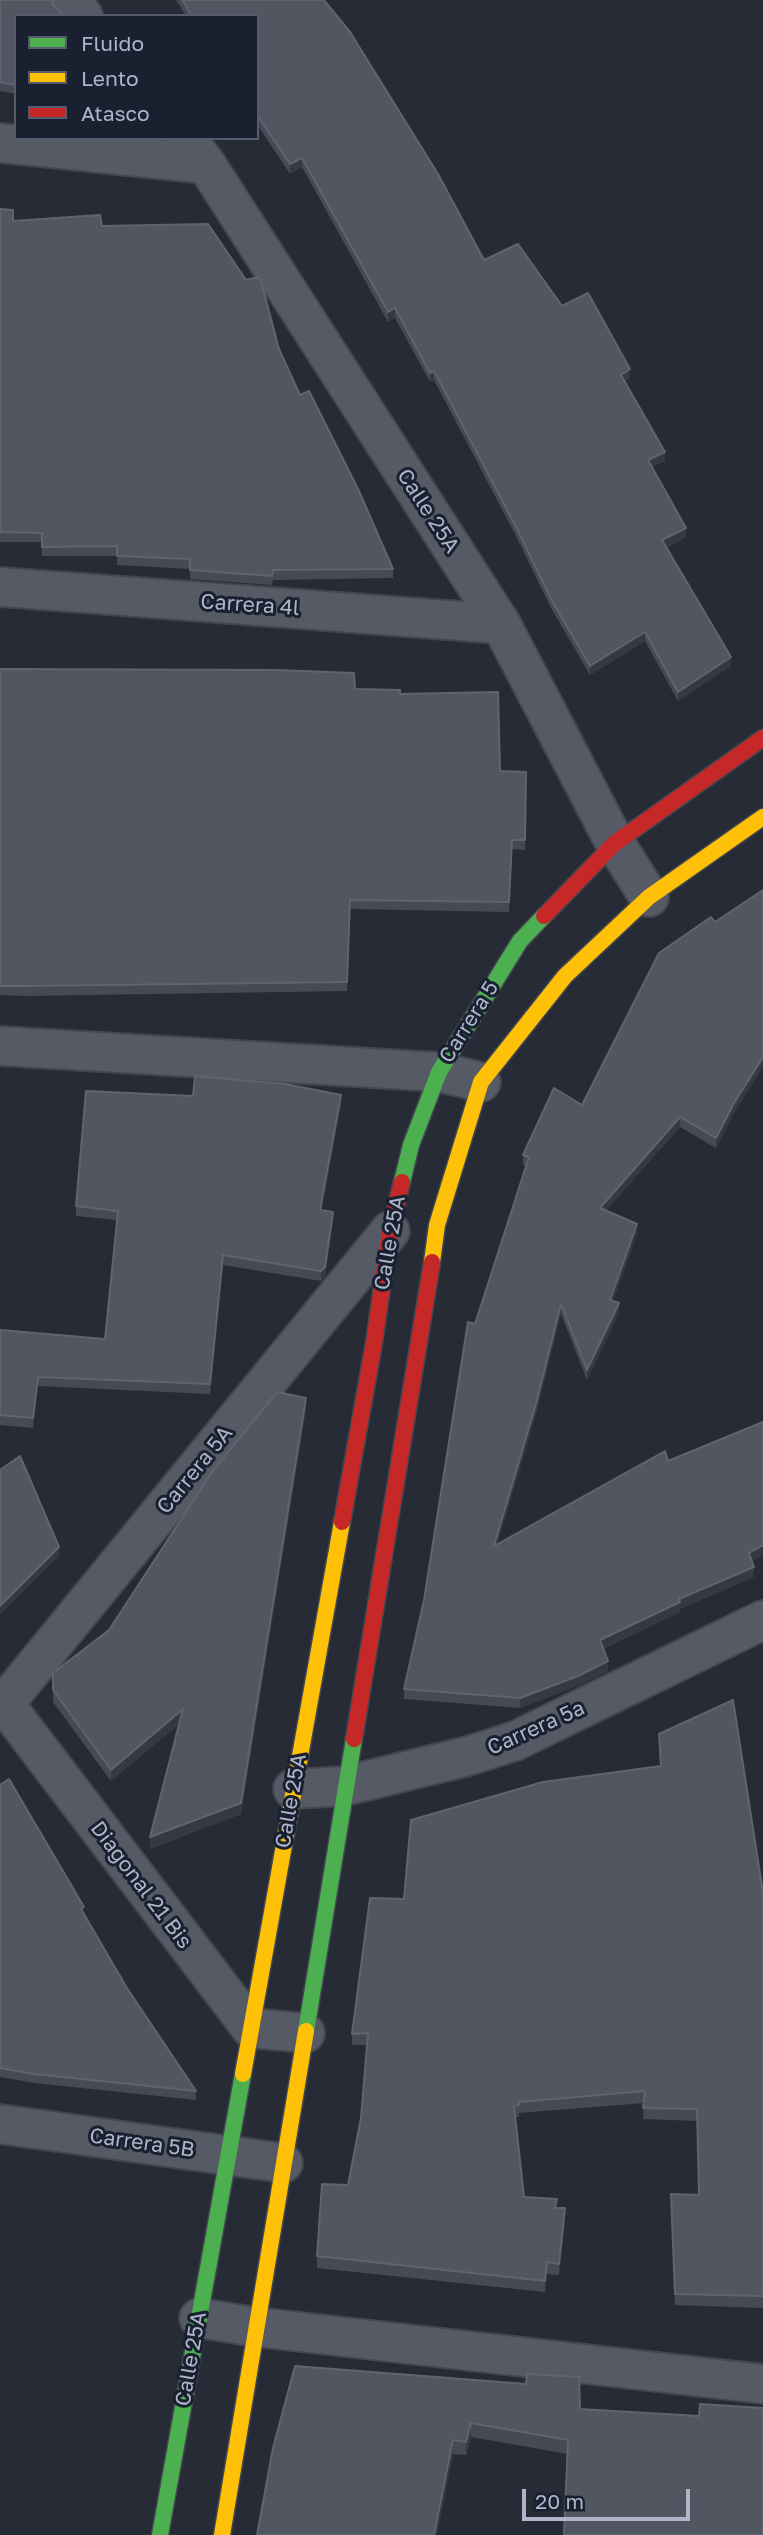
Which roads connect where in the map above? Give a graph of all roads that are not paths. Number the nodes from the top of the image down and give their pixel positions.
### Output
1 (70, 0) edge
2 (81, 14) edge
3 (0, 143) edge
4 (196, 151) edge
5 (0, 587) edge
6 (501, 624) junction
7 (763, 738) edge
8 (763, 817) edge
9 (615, 843) junction
10 (649, 897) junction
11 (0, 1046) edge
12 (439, 1072) junction
13 (481, 1082) junction
14 (390, 1231) junction
15 (762, 1625) edge
16 (1, 1704) edge
17 (345, 1786) junction
18 (293, 1790) junction
19 (251, 2028) junction
20 (305, 2033) junction
21 (0, 2124) edge
22 (228, 2155) junction
23 (283, 2163) junction
24 (199, 2318) junction
25 (256, 2327) junction
26 (763, 2384) edge
27 (160, 2535) edge
28 (222, 2535) edge

1 - 2 street
3 - 4 street
4 - 6 street, Calle 25A
5 - 6 street, Carrera 4l
6 - 9 street, Calle 25A
7 - 9 street, Carrera 5
8 - 10 street, Carrera 5
9 - 10 street, Calle 25A
9 - 12 street, Carrera 5
10 - 13 street, Carrera 5
11 - 12 street, Carrera 5
12 - 13 street
12 - 14 street, Calle 25A
13 - 17 street, Calle 25A
14 - 16 street, Carrera 5A
14 - 18 street, Calle 25A
15 - 17 street, Carrera 5a
16 - 19 street, Diagonal 21 Bis
17 - 18 street, Carrera 5a
17 - 20 street, Calle 25A
18 - 19 street, Calle 25A
19 - 20 street
19 - 22 street, Calle 25A
20 - 23 street, Calle 25A
21 - 22 street, Carrera 5B
22 - 23 street, Carrera 5B
22 - 24 street, Calle 25A
23 - 25 street, Calle 25A
24 - 25 street
24 - 27 street, Calle 25A
25 - 26 street
25 - 28 street, Calle 25A

